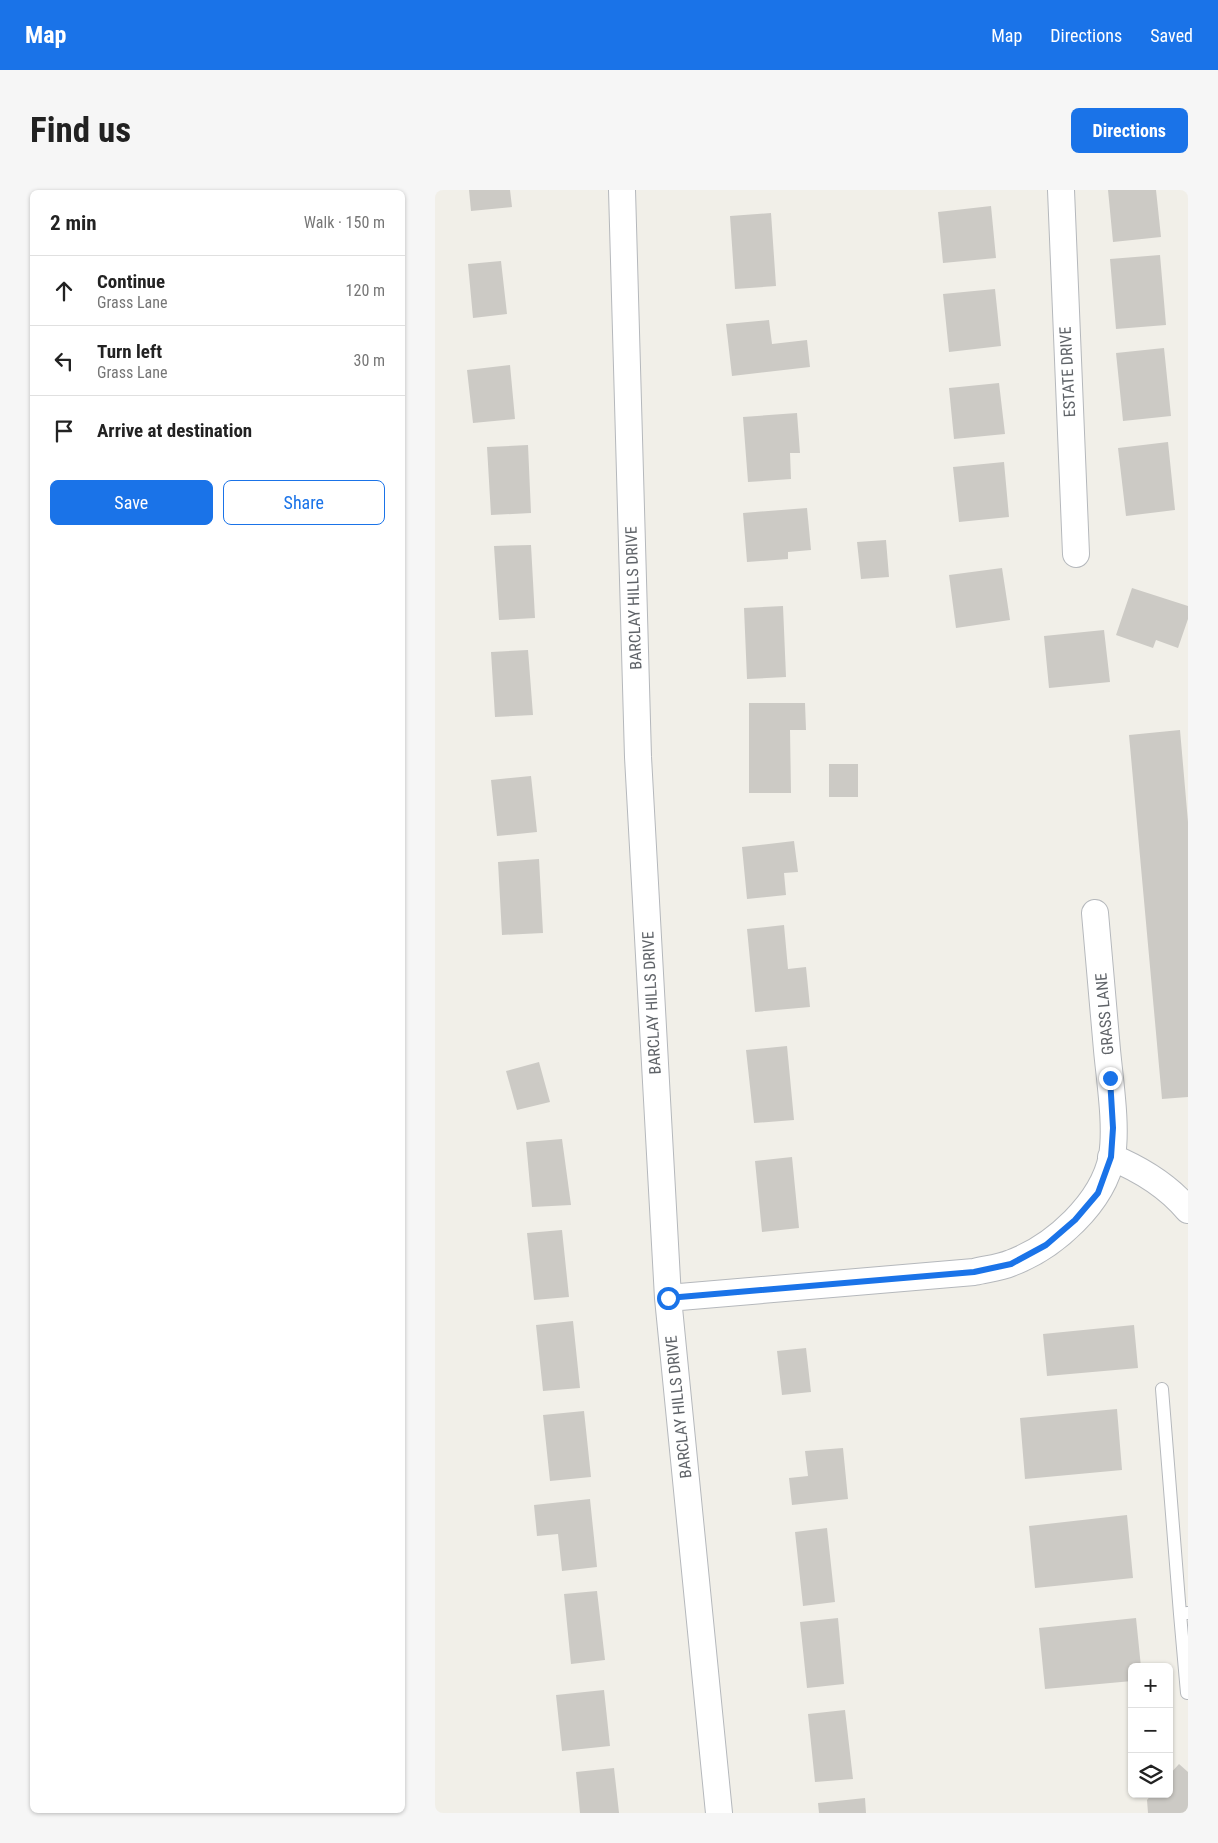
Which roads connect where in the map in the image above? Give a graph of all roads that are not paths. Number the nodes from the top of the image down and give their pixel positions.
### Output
1 (622, 190) edge
2 (1061, 190) edge
3 (1076, 554) dead end
4 (1095, 913) dead end
5 (1111, 1157) junction
6 (1188, 1210) edge
7 (668, 1298) junction
8 (1161, 1389) dead end
9 (1184, 1613) edge
10 (1187, 1693) edge
11 (719, 1813) edge

1 - 7 street, BARCLAY HILLS DRIVE
2 - 3 street, ESTATE DRIVE
4 - 5 street, GRASS LANE
5 - 6 street
5 - 7 street, GRASS LANE
7 - 11 street, BARCLAY HILLS DRIVE
8 - 9 lane
9 - 10 lane

